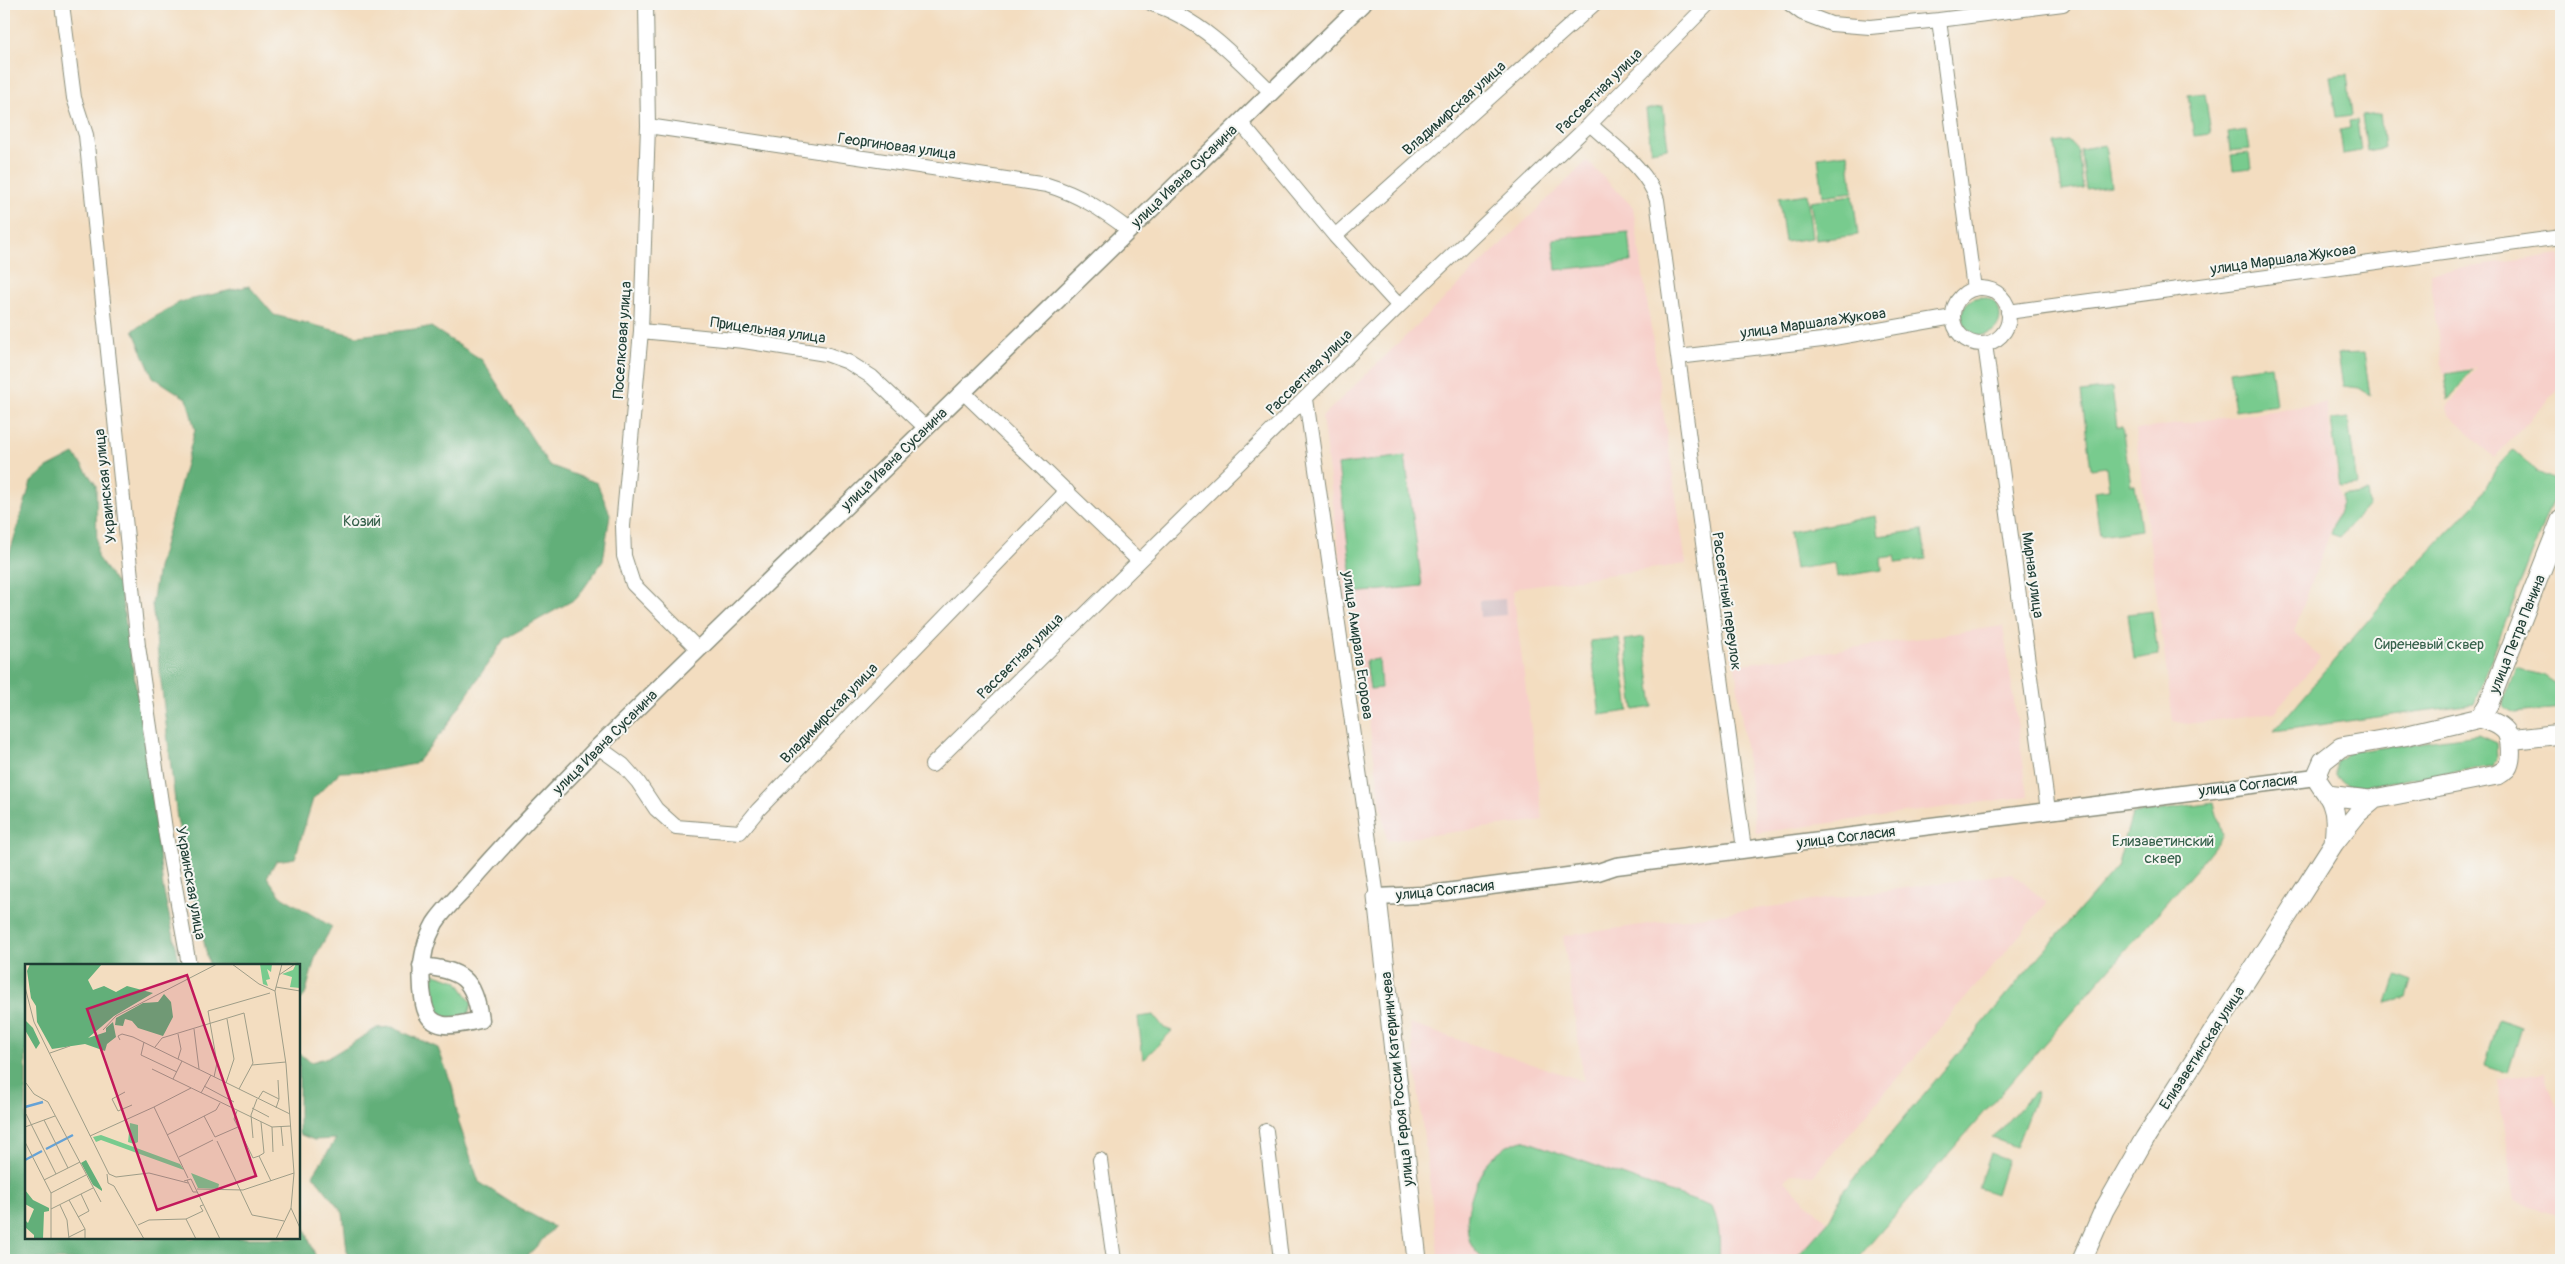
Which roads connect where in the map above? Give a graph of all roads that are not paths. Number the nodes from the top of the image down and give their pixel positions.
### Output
1 (62, 4) edge
2 (646, 4) edge
3 (1152, 4) edge
4 (1362, 4) edge
5 (1594, 4) edge
6 (1708, 4) edge
7 (1790, 4) edge
8 (2063, 4) edge
9 (1939, 20) junction
10 (1271, 92) junction
11 (1240, 122) junction
12 (1590, 124) junction
13 (648, 126) junction
14 (1129, 230) junction
15 (1335, 236) junction
16 (2561, 238) edge
17 (1974, 289) junction
18 (1399, 306) junction
19 (2008, 312) junction
20 (1953, 317) junction
21 (641, 331) junction
22 (1985, 344) junction
23 (1678, 356) junction
24 (963, 392) junction
25 (1306, 399) junction
26 (926, 428) junction
27 (1066, 491) junction
28 (2561, 520) edge
29 (1139, 561) junction
30 (698, 649) junction
31 (2480, 718) junction
32 (2561, 734) edge
33 (2509, 740) junction
34 (598, 747) junction
35 (932, 765) dead end
36 (2316, 776) junction
37 (2327, 795) junction
38 (2376, 798) junction
39 (2048, 810) junction
40 (2334, 843) junction
41 (1744, 849) junction
42 (1377, 897) junction
43 (189, 964) edge
44 (421, 966) junction
45 (1266, 1131) dead end
46 (1100, 1160) dead end
47 (1114, 1260) edge
48 (1281, 1260) edge
49 (1418, 1260) edge
50 (2082, 1260) edge

1 - 43 street, Украинская улица
2 - 13 street, Поселковая улица
3 - 10 street
4 - 10 street, улица Ивана Сусанина
5 - 15 street, Владимирская улица
6 - 12 street, Рассветная улица
7 - 9 street
8 - 9 street
9 - 17 street
10 - 11 street, улица Ивана Сусанина
11 - 14 street, улица Ивана Сусанина
11 - 15 street
12 - 18 street, Рассветная улица
12 - 23 street, Рассветный переулок
13 - 14 street, Георгиновая улица
13 - 21 street, Поселковая улица
14 - 24 street, улица Ивана Сусанина
15 - 18 street
16 - 19 street, улица Маршала Жукова
17 - 19 street
17 - 20 street
18 - 25 street, Рассветная улица
19 - 22 street
20 - 22 street
20 - 23 street, улица Маршала Жукова
21 - 26 street, Прицельная улица
21 - 30 street, Поселковая улица
22 - 39 street, Мирная улица
23 - 41 street, Рассветный переулок
24 - 26 street, улица Ивана Сусанина
24 - 27 street
25 - 29 street, Рассветная улица
25 - 42 street, улица Амирала Егорова
26 - 30 street, улица Ивана Сусанина
27 - 29 street
27 - 34 street, Владимирская улица
28 - 31 main road, улица Петра Панина
29 - 35 street, Рассветная улица
30 - 34 street, улица Ивана Сусанина
31 - 33 main road
31 - 36 main road, улица Согласия
32 - 33 main road
33 - 38 main road
34 - 44 street, улица Ивана Сусанина
36 - 37 main road, улица Согласия
36 - 39 street, улица Согласия
37 - 38 main road
37 - 40 main road
38 - 40 main road, Елизаветинская улица
39 - 41 street, улица Согласия
40 - 50 main road, Елизаветинская улица
41 - 42 street, улица Согласия
42 - 49 main road, улица Героя России Катериничева
44 - 44 street, улица Ивана Сусанина
45 - 48 street
46 - 47 street

